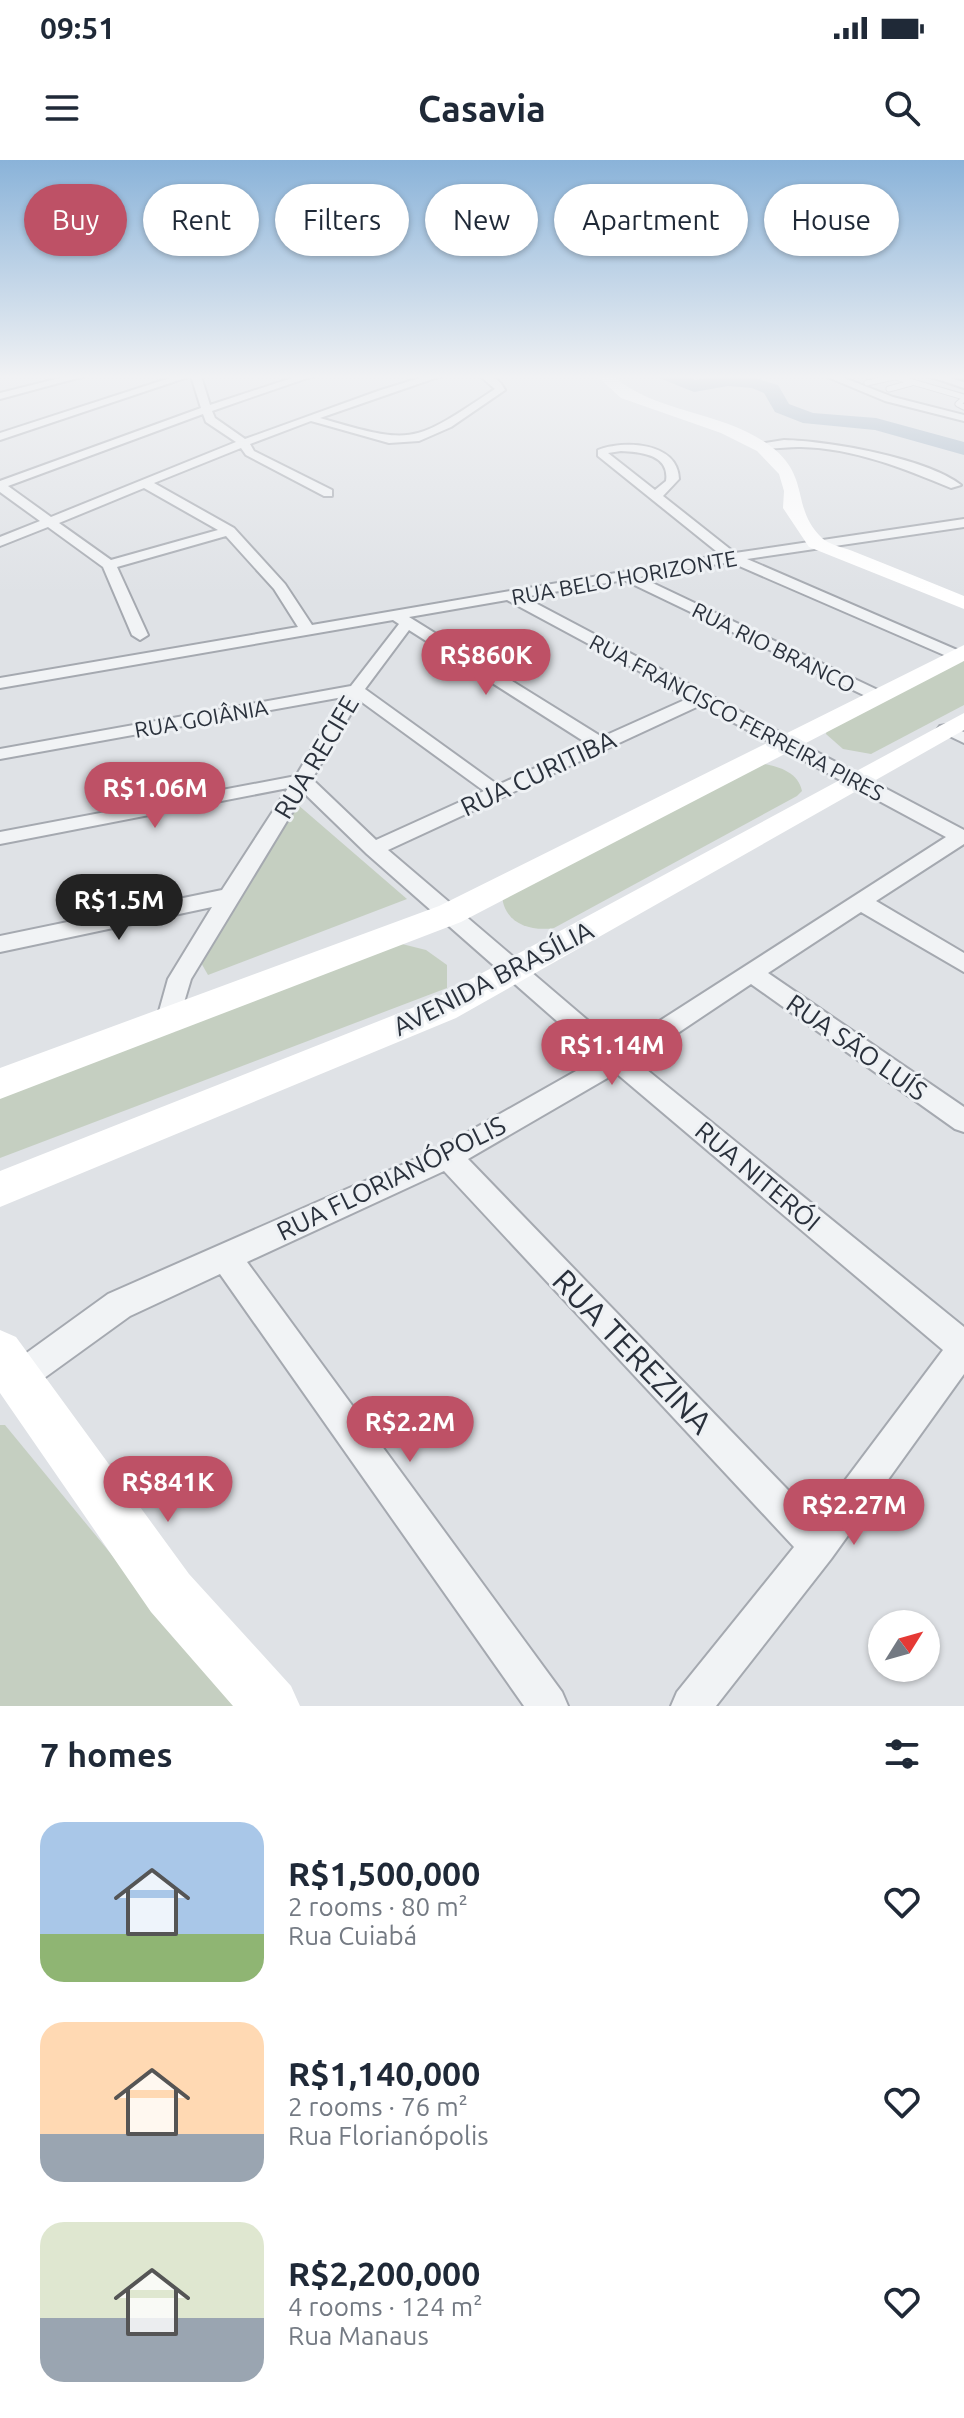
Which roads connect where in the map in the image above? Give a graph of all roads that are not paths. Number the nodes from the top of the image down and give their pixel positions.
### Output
1 (100, 448) edge
2 (232, 448) edge
3 (247, 448) edge
4 (617, 448) edge
5 (632, 448) edge
6 (769, 448) edge
7 (775, 448) edge
8 (840, 448) edge
9 (806, 472) dead end
10 (146, 484) junction
11 (0, 485) edge
12 (955, 485) dead end
13 (328, 493) dead end
14 (655, 496) junction
15 (815, 509) dead end
16 (52, 522) junction
17 (964, 523) edge
18 (229, 531) junction
19 (0, 542) edge
20 (843, 542) junction
21 (816, 543) junction
22 (733, 558) junction
23 (109, 565) junction
24 (628, 577) junction
25 (964, 590) edge
26 (510, 596) junction
27 (964, 603) edge
28 (401, 620) junction
29 (308, 631) junction
30 (140, 635) dead end
31 (961, 654) edge
32 (0, 683) edge
33 (356, 690) junction
34 (876, 696) junction
35 (702, 698) junction
36 (958, 730) edge
37 (784, 742) junction
38 (600, 744) junction
39 (0, 754) edge
40 (302, 780) junction
41 (857, 780) junction
42 (498, 793) junction
43 (962, 837) edge
44 (0, 838) edge
45 (374, 849) junction
46 (229, 896) junction
47 (861, 902) junction
48 (450, 914) junction
49 (0, 944) edge
50 (964, 964) edge
51 (518, 971) junction
52 (750, 972) junction
53 (168, 1022) junction
54 (618, 1060) junction
55 (0, 1084) edge
56 (964, 1121) edge
57 (448, 1157) junction
58 (0, 1189) edge
59 (225, 1256) junction
60 (964, 1347) edge
61 (6, 1374) edge
62 (818, 1546) junction
63 (271, 1706) edge
64 (548, 1706) edge
65 (691, 1706) edge

1 - 11 street
2 - 10 street
3 - 13 street
4 - 14 street
5 - 14 street
6 - 21 main road
7 - 9 main road
8 - 12 street
10 - 16 street
10 - 18 street
11 - 16 street
14 - 22 street
15 - 20 main road
16 - 19 street
16 - 23 street
17 - 20 street, RUA BELO HORIZONTE
18 - 23 street
18 - 29 street
20 - 21 street, RUA BELO HORIZONTE
20 - 25 main road
21 - 22 street, RUA BELO HORIZONTE
21 - 27 main road
22 - 24 street, RUA BELO HORIZONTE
22 - 31 street
23 - 30 street
24 - 26 street, RUA BELO HORIZONTE
24 - 34 street, RUA RIO BRANCO
26 - 28 street, RUA BELO HORIZONTE
26 - 35 street, RUA FRANCISCO FERREIRA PIRES
28 - 29 street, RUA BELO HORIZONTE
28 - 33 street, RUA RECIFE
28 - 38 street
29 - 32 street, RUA BELO HORIZONTE
31 - 34 main road
33 - 39 street, RUA GOIÂNIA
33 - 40 street, RUA RECIFE
33 - 42 street
34 - 37 main road
35 - 37 street, RUA FRANCISCO FERREIRA PIRES
35 - 38 street, RUA CURITIBA
36 - 41 main road, AVENIDA BRASÍLIA
37 - 41 street, RUA FRANCISCO FERREIRA PIRES
37 - 48 main road
38 - 42 street, RUA CURITIBA
40 - 44 street
40 - 45 street, RUA NITERÓI
40 - 46 street, RUA RECIFE
41 - 43 street, RUA FRANCISCO FERREIRA PIRES
41 - 51 main road, AVENIDA BRASÍLIA
42 - 45 street, RUA CURITIBA
43 - 47 street, RUA FLORIANÓPOLIS
45 - 48 street, RUA NITERÓI
46 - 49 street
46 - 53 street, RUA RECIFE
47 - 50 street
47 - 52 street, RUA FLORIANÓPOLIS
48 - 51 street, RUA NITERÓI
48 - 53 main road
51 - 54 street, RUA NITERÓI
51 - 58 main road, AVENIDA BRASÍLIA
52 - 54 street, RUA FLORIANÓPOLIS
52 - 56 street, RUA SÃO LUÍS
53 - 55 main road
54 - 57 street, RUA FLORIANÓPOLIS
54 - 60 street, RUA NITERÓI
57 - 59 street, RUA FLORIANÓPOLIS
57 - 62 street, RUA TEREZINA
59 - 61 street, RUA FLORIANÓPOLIS
59 - 64 street
60 - 62 street
61 - 63 main road
62 - 65 street

